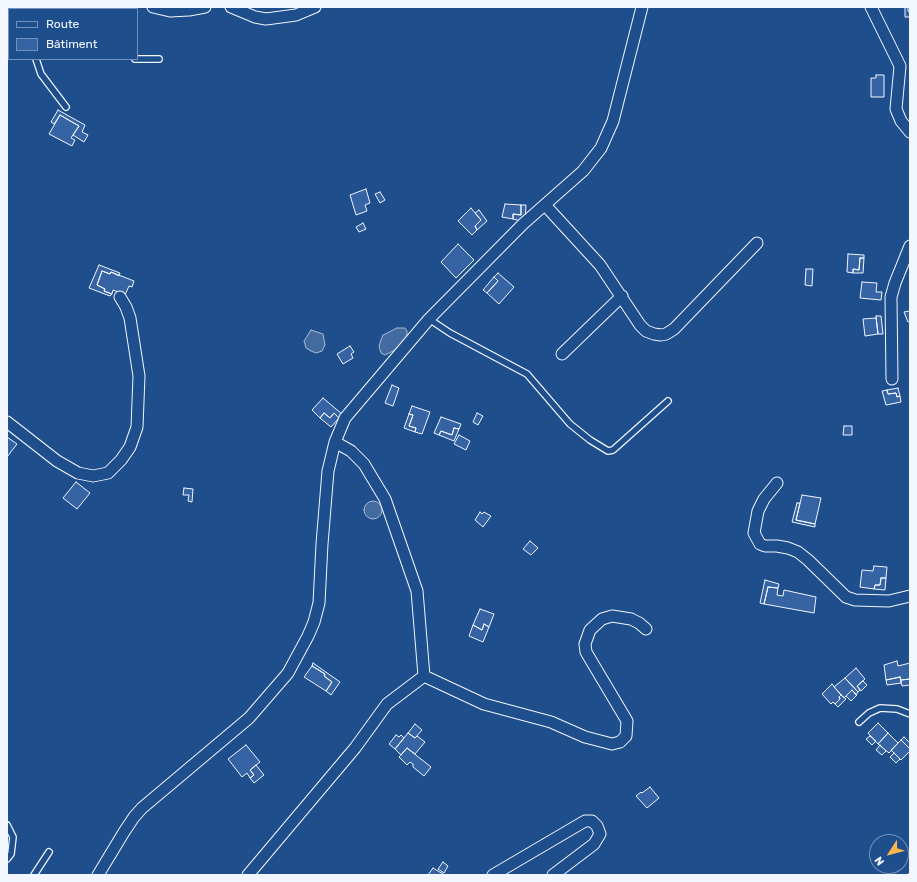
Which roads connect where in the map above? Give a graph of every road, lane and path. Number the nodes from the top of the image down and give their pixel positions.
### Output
1 (153, 7) edge
2 (205, 7) edge
3 (231, 7) edge
4 (315, 7) edge
5 (642, 7) edge
6 (871, 7) edge
7 (138, 59) edge
8 (159, 59) dead end
9 (36, 60) edge
10 (66, 107) dead end
11 (910, 132) edge
12 (545, 204) junction
13 (757, 243) dead end
14 (910, 246) edge
15 (622, 296) junction
16 (120, 297) dead end
17 (429, 319) junction
18 (562, 354) dead end
19 (892, 379) dead end
20 (668, 401) dead end
21 (7, 422) edge
22 (335, 442) junction
23 (777, 483) dead end
24 (910, 596) edge
25 (646, 629) dead end
26 (424, 676) junction
27 (910, 714) edge
28 (859, 722) dead end
29 (7, 825) edge
30 (49, 852) dead end
31 (7, 859) edge
32 (910, 860) edge
33 (34, 875) edge
34 (98, 875) edge
35 (248, 875) edge
36 (493, 875) edge
37 (553, 875) edge
38 (896, 875) edge

1 - 2 street
3 - 4 street
5 - 12 street
6 - 11 street
7 - 8 lane
9 - 10 lane
12 - 15 street
12 - 17 street
13 - 15 street
14 - 19 street
15 - 18 street
16 - 21 street
17 - 20 lane
17 - 22 street
22 - 26 street
22 - 34 street
23 - 24 street
25 - 26 street
26 - 35 street
27 - 28 lane
29 - 31 lane
30 - 33 lane
32 - 38 street
36 - 37 street

